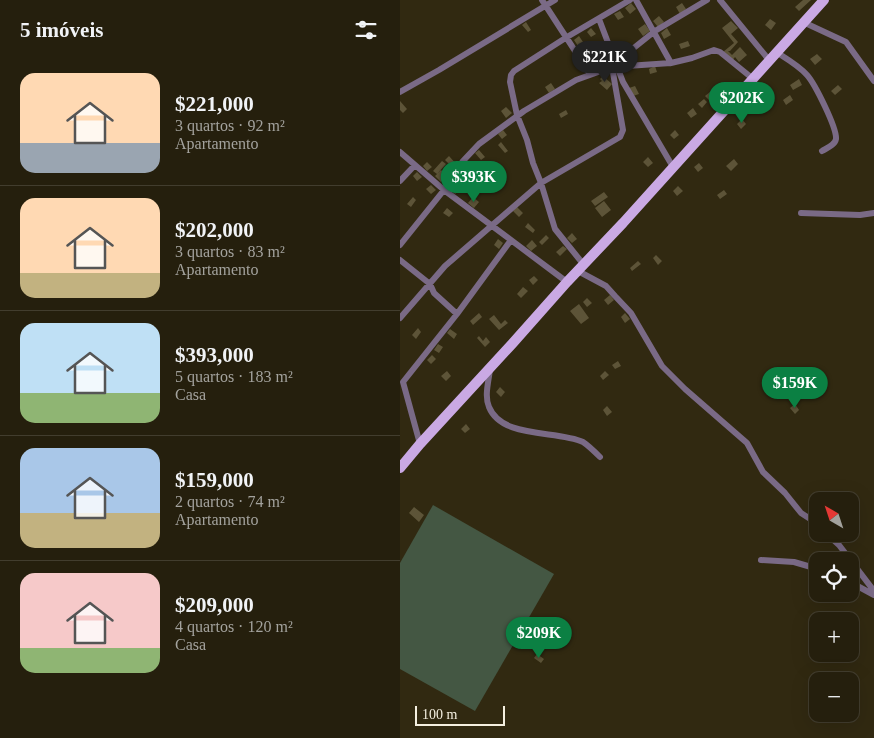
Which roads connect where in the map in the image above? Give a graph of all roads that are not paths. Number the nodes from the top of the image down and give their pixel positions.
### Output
1 (555, 0) edge
2 (630, 0) edge
3 (636, 0) edge
4 (707, 0) edge
5 (720, 0) edge
6 (824, 0) edge
7 (543, 3) edge
8 (599, 19) junction
9 (804, 22) junction
10 (655, 31) junction
11 (567, 38) junction
12 (773, 56) junction
13 (614, 59) junction
14 (671, 63) junction
15 (614, 67) junction
16 (590, 74) junction
17 (752, 78) junction
18 (874, 81) edge
19 (400, 92) edge
20 (517, 115) junction
21 (822, 151) dead end
22 (400, 152) edge
23 (416, 165) junction
24 (673, 167) junction
25 (400, 181) edge
26 (541, 183) junction
27 (444, 190) junction
28 (801, 213) dead end
29 (874, 213) edge
30 (493, 225) junction
31 (511, 240) junction
32 (400, 245) edge
33 (400, 260) edge
34 (581, 268) junction
35 (567, 282) junction
36 (430, 284) junction
37 (457, 314) junction
38 (400, 318) edge
39 (490, 368) junction
40 (420, 444) junction
41 (600, 457) dead end
42 (400, 468) edge
43 (809, 517) edge
44 (836, 542) edge
45 (761, 560) dead end
46 (809, 566) edge
47 (859, 587) edge
48 (874, 591) edge
49 (874, 595) edge

1 - 7 street
2 - 8 street
3 - 10 street
4 - 10 street
5 - 12 street
6 - 9 main road
7 - 11 street
7 - 19 street
8 - 11 street
8 - 13 street
9 - 12 main road
9 - 18 street
10 - 13 street
10 - 14 street
11 - 16 street
11 - 20 street
12 - 17 main road
12 - 21 street
13 - 15 street
14 - 15 street
14 - 17 street
15 - 16 street
15 - 24 street
15 - 26 street
16 - 20 street
17 - 24 main road
20 - 26 street
20 - 27 street
22 - 23 street
23 - 25 street
23 - 27 street
24 - 34 main road
26 - 30 street
26 - 34 street
27 - 30 street
27 - 32 street
28 - 29 street
30 - 31 street
30 - 36 street
31 - 35 street
31 - 37 street
33 - 36 street
34 - 35 main road
34 - 43 street
35 - 39 main road
36 - 37 street
36 - 38 street
37 - 40 street
39 - 40 main road
39 - 41 street
40 - 42 main road
44 - 48 street
45 - 46 street
47 - 49 street

